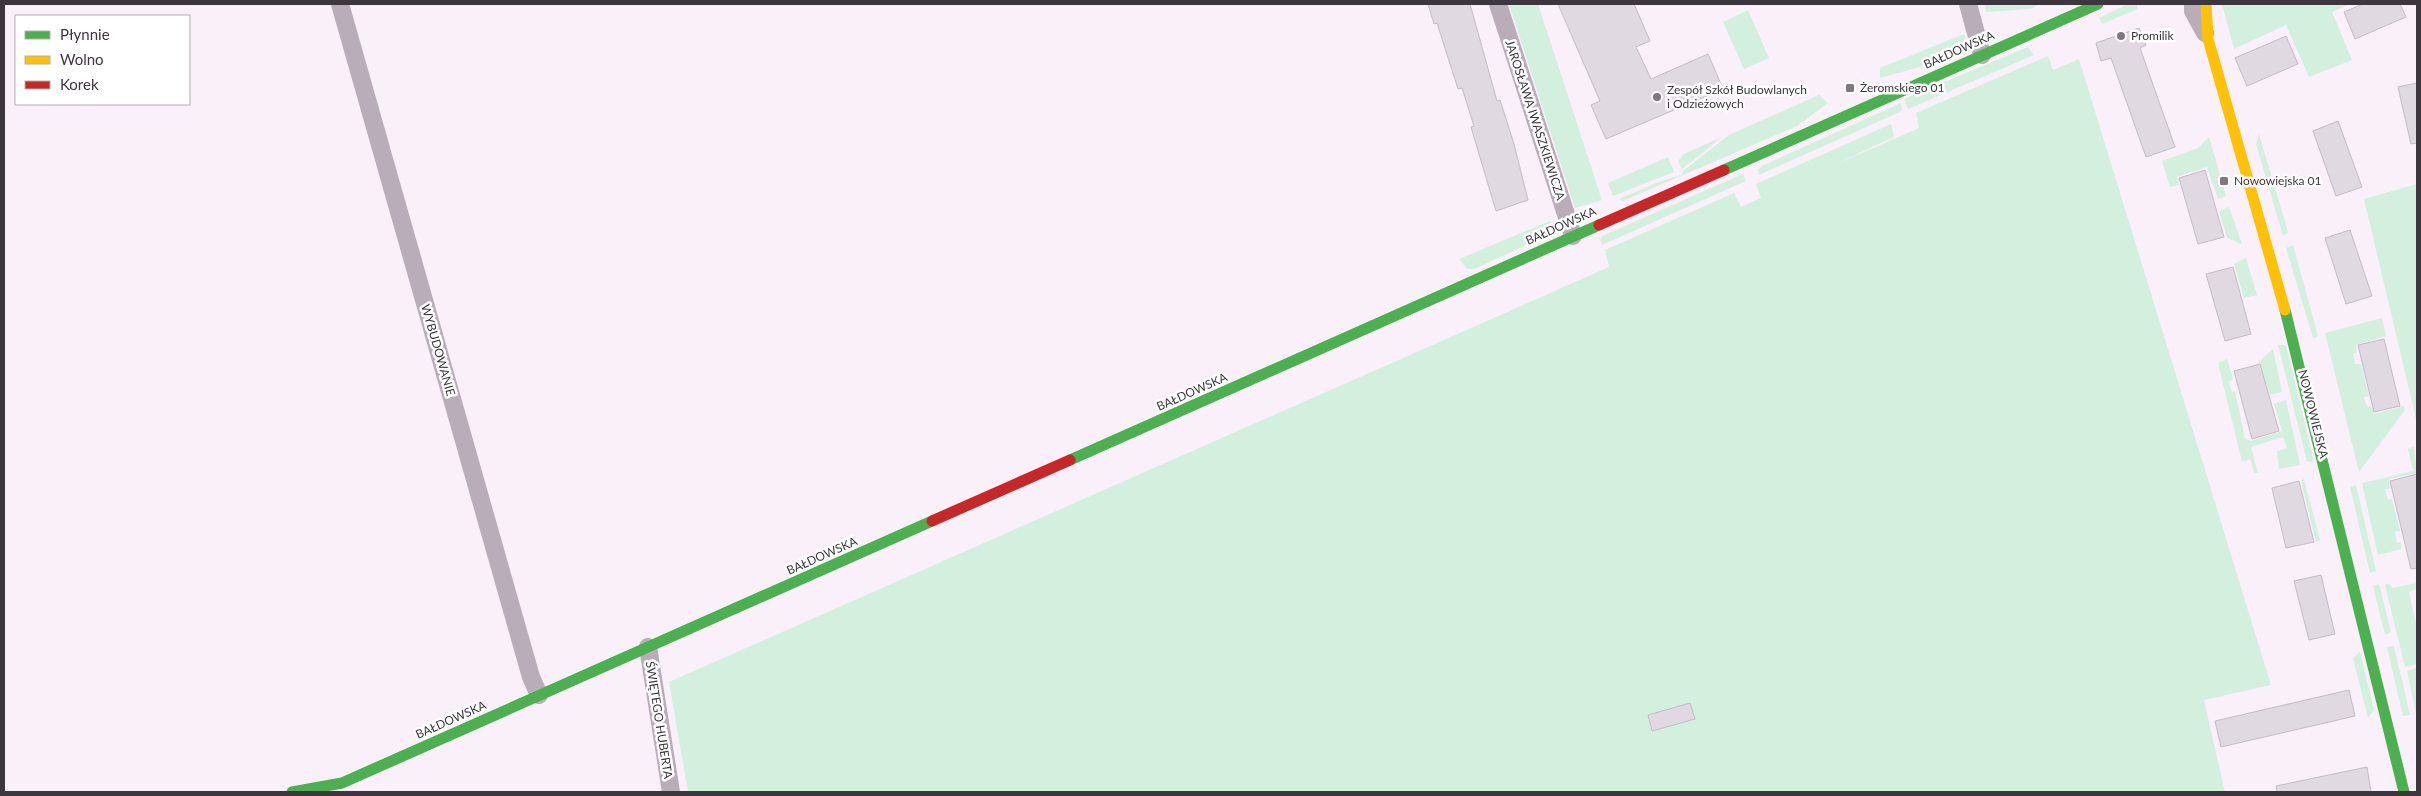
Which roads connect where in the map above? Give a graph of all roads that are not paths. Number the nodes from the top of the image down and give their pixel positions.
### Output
1 (340, 4) edge
2 (1498, 4) edge
3 (1968, 4) edge
4 (2098, 4) edge
5 (2193, 4) edge
6 (2206, 4) edge
7 (2208, 40) junction
8 (1982, 56) junction
9 (1573, 236) junction
10 (648, 648) junction
11 (540, 695) junction
12 (2408, 790) edge
13 (292, 792) edge
14 (671, 792) edge

1 - 11 street, WYBUDOWANIE
2 - 9 street, JAROSŁAWA IWASZKIEWICZA
3 - 8 street
4 - 8 street, BAŁDOWSKA
5 - 7 street, NOWOWIEJSKA
6 - 7 street, NOWOWIEJSKA
7 - 12 street, NOWOWIEJSKA
8 - 9 street, BAŁDOWSKA
9 - 10 street, BAŁDOWSKA
10 - 11 street, BAŁDOWSKA
10 - 14 street, ŚWIĘTEGO HUBERTA
11 - 13 street, BAŁDOWSKA

